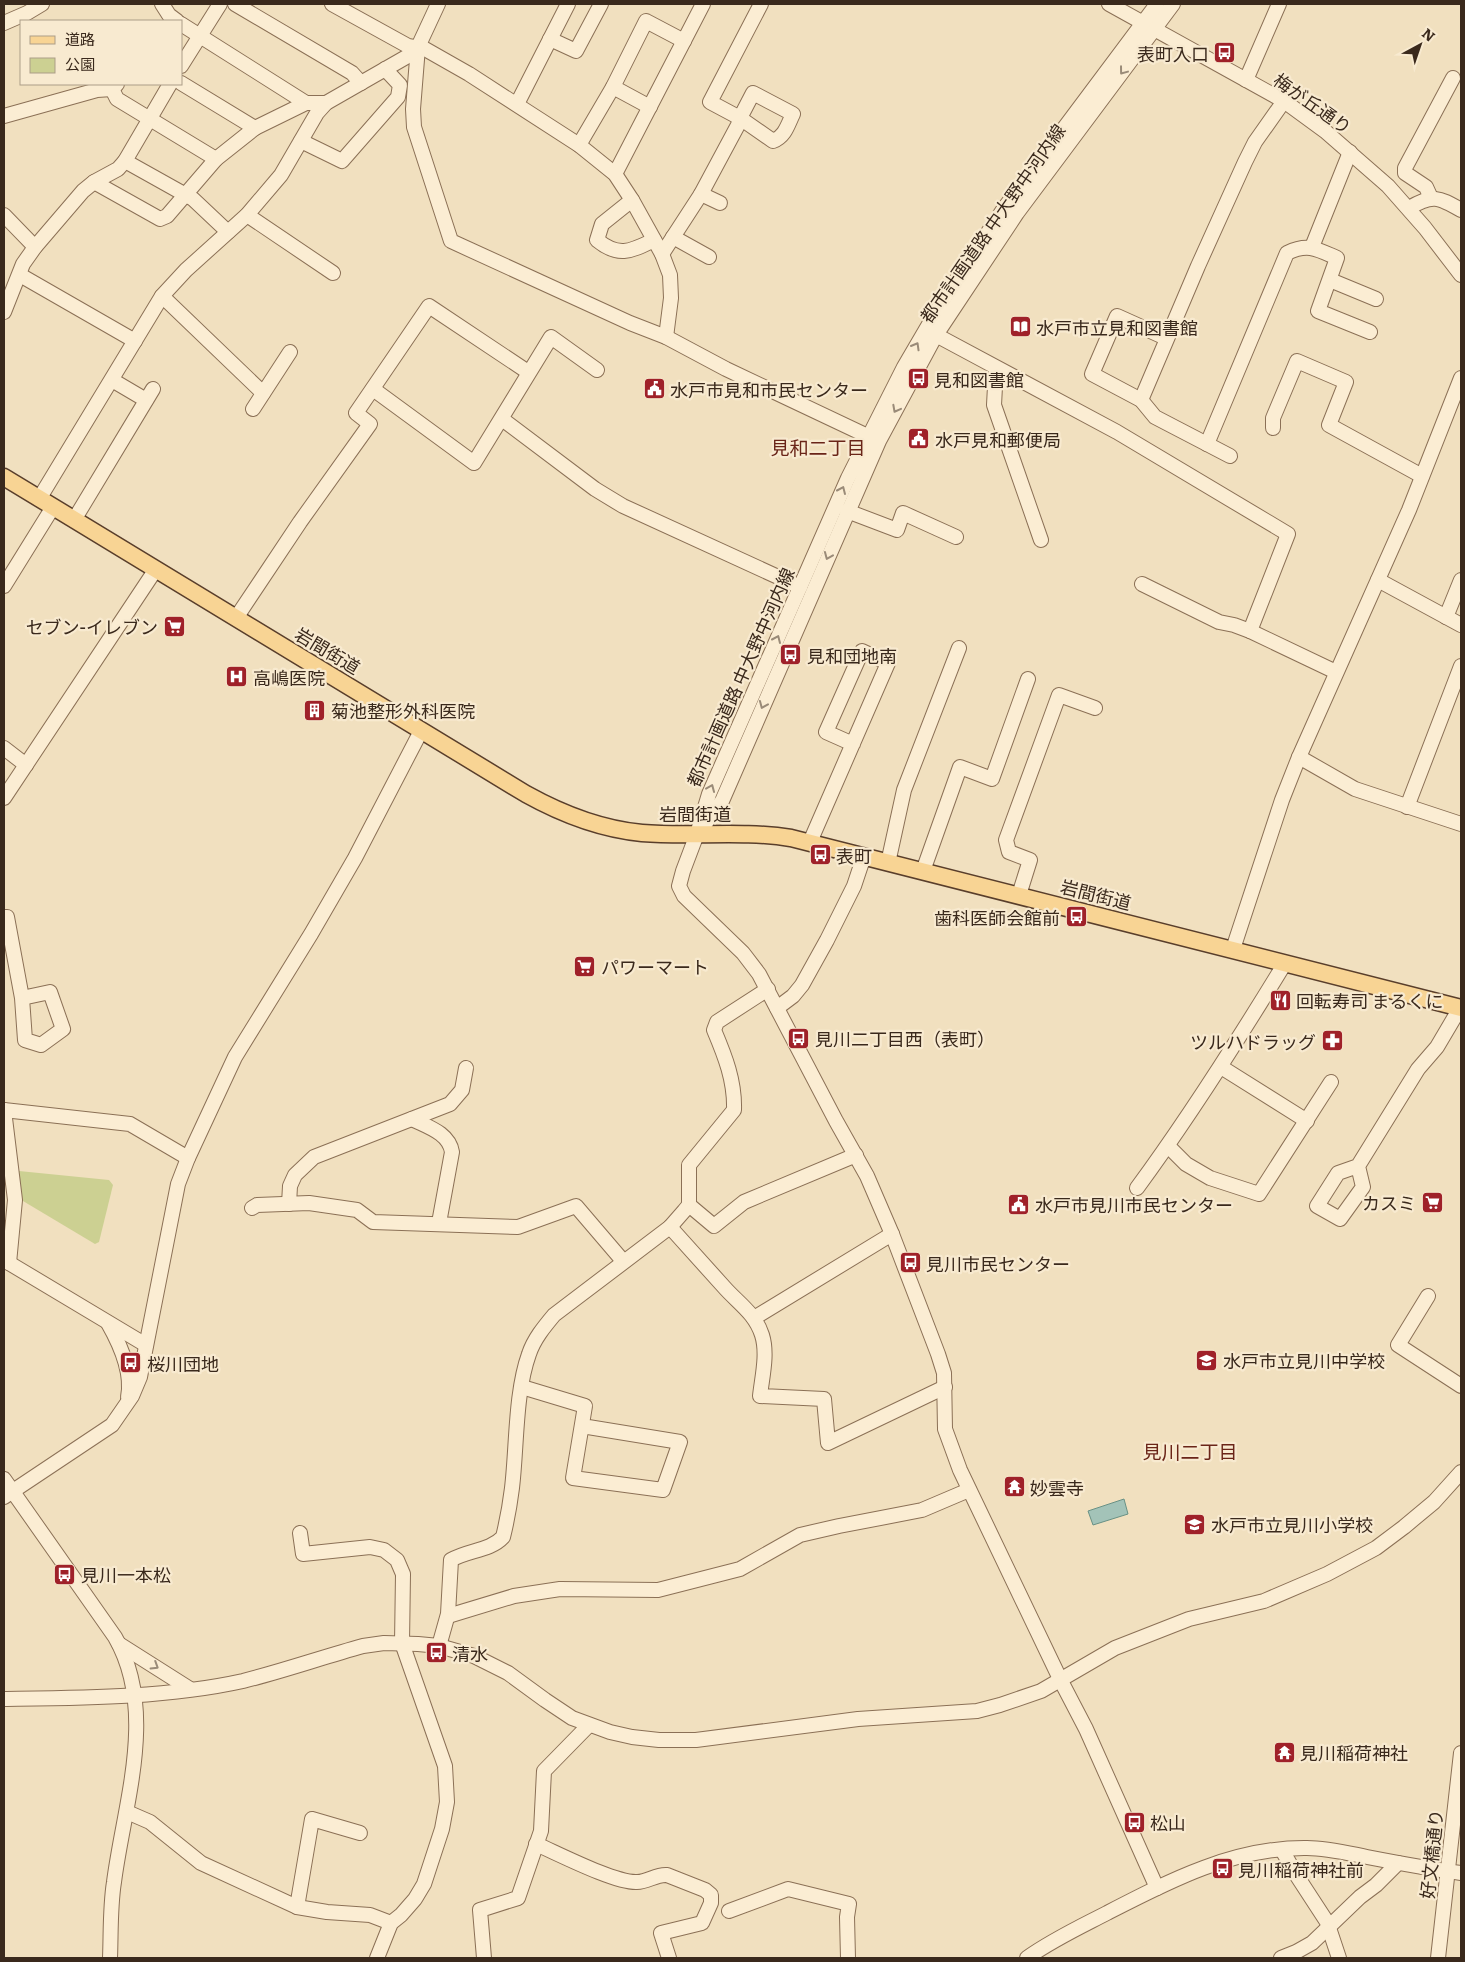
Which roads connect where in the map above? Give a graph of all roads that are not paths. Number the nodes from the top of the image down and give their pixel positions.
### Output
1 (42, 4) edge
2 (220, 4) edge
3 (235, 4) edge
4 (332, 4) edge
5 (438, 4) edge
6 (568, 4) edge
7 (601, 4) edge
8 (703, 4) edge
9 (761, 4) edge
10 (1109, 4) edge
11 (1157, 4) edge
12 (1173, 4) edge
13 (1279, 4) edge
14 (4, 23) edge
15 (182, 25) edge
16 (1148, 26) junction
17 (199, 37) junction
18 (550, 39) junction
19 (684, 41) junction
20 (418, 47) junction
21 (182, 64) edge
22 (384, 69) junction
23 (1453, 78) dead end
24 (1246, 80) junction
25 (361, 83) junction
26 (182, 84) edge
27 (169, 85) edge
28 (115, 86) edge
29 (613, 87) junction
30 (1284, 102) junction
31 (306, 103) junction
32 (326, 103) junction
33 (517, 104) junction
34 (650, 108) junction
35 (4, 116) edge
36 (150, 119) junction
37 (255, 128) junction
38 (301, 141) junction
39 (579, 145) junction
40 (1350, 152) junction
41 (216, 159) junction
42 (125, 160) junction
43 (615, 174) junction
44 (94, 182) junction
45 (701, 194) junction
46 (184, 195) junction
47 (1431, 198) junction
48 (632, 200) junction
49 (720, 203) dead end
50 (1409, 208) junction
51 (1461, 210) edge
52 (248, 214) junction
53 (4, 215) edge
54 (228, 232) junction
55 (674, 237) junction
56 (654, 240) junction
57 (35, 247) junction
58 (1312, 247) junction
59 (662, 254) junction
60 (710, 257) dead end
61 (333, 273) dead end
62 (20, 275) junction
63 (1461, 275) edge
64 (1330, 280) junction
65 (162, 296) junction
66 (1376, 299) dead end
67 (4, 312) edge
68 (1370, 332) dead end
69 (936, 335) junction
70 (666, 337) junction
71 (1166, 338) junction
72 (135, 341) junction
73 (290, 352) dead end
74 (996, 368) junction
75 (597, 370) dead end
76 (528, 372) junction
77 (1461, 378) edge
78 (112, 380) junction
79 (373, 389) junction
80 (262, 393) junction
81 (1141, 400) junction
82 (253, 409) dead end
83 (502, 420) junction
84 (1273, 428) dead end
85 (873, 438) junction
86 (1207, 444) junction
87 (1230, 456) dead end
88 (1422, 476) junction
89 (4, 477) edge
90 (39, 499) junction
91 (54, 507) junction
92 (847, 511) junction
93 (74, 520) junction
94 (956, 537) dead end
95 (1041, 540) dead end
96 (156, 569) junction
97 (1378, 580) junction
98 (1461, 580) edge
99 (1142, 584) dead end
100 (4, 586) edge
101 (800, 587) junction
102 (1446, 617) junction
103 (236, 618) junction
104 (1461, 625) edge
105 (1250, 631) junction
106 (959, 648) dead end
107 (1461, 666) edge
108 (1336, 672) junction
109 (1028, 679) dead end
110 (1095, 708) dead end
111 (421, 731) junction
112 (853, 744) junction
113 (4, 748) edge
114 (1299, 757) junction
115 (26, 765) junction
116 (4, 798) edge
117 (1407, 807) junction
118 (1461, 824) edge
119 (697, 834) junction
120 (810, 842) junction
121 (864, 856) junction
122 (888, 863) junction
123 (923, 871) junction
124 (1019, 895) junction
125 (4, 917) edge
126 (1234, 949) junction
127 (1285, 963) junction
128 (768, 989) junction
129 (22, 998) dead end
130 (778, 1008) junction
131 (1461, 1008) edge
132 (1221, 1067) junction
133 (466, 1068) dead end
134 (1331, 1082) dead end
135 (4, 1110) edge
136 (412, 1119) junction
137 (1307, 1122) junction
138 (1168, 1146) junction
139 (856, 1155) junction
140 (188, 1158) junction
141 (1358, 1166) dead end
142 (1137, 1188) dead end
143 (289, 1204) junction
144 (689, 1205) junction
145 (252, 1208) dead end
146 (439, 1223) junction
147 (670, 1227) junction
148 (892, 1234) junction
149 (6, 1261) edge
150 (623, 1261) junction
151 (1428, 1296) dead end
152 (754, 1318) junction
153 (107, 1322) junction
154 (146, 1345) junction
155 (1461, 1386) edge
156 (522, 1387) junction
157 (945, 1387) junction
158 (127, 1403) junction
159 (582, 1426) junction
160 (1461, 1472) edge
161 (4, 1479) edge
162 (969, 1490) junction
163 (9, 1494) edge
164 (300, 1533) dead end
165 (448, 1616) junction
166 (402, 1643) junction
167 (119, 1644) junction
168 (439, 1646) junction
169 (1061, 1680) junction
170 (190, 1689) junction
171 (134, 1696) junction
172 (4, 1699) edge
173 (589, 1726) junction
174 (1461, 1753) edge
175 (127, 1812) junction
176 (360, 1833) dead end
177 (536, 1844) junction
178 (1282, 1850) junction
179 (1398, 1863) junction
180 (1454, 1872) edge
181 (1157, 1888) junction
182 (297, 1907) junction
183 (729, 1911) dead end
184 (391, 1923) junction
185 (1329, 1928) junction
186 (110, 1958) edge
187 (377, 1958) edge
188 (484, 1958) edge
189 (669, 1958) edge
190 (848, 1958) edge
191 (1027, 1958) edge
192 (1280, 1958) edge
193 (1340, 1958) edge
194 (1438, 1958) edge

1 - 14 street
2 - 17 street
3 - 25 street
4 - 20 street
5 - 20 street
6 - 18 street
7 - 18 street
8 - 19 street
9 - 45 street
10 - 16 street, 梅が丘通り
11 - 16 street, 都市計画道路 中大野中河内線
12 - 16 street, 都市計画道路 中大野中河内線
13 - 24 street
15 - 17 street
16 - 24 street, 梅が丘通り
16 -> 69 street, 都市計画道路 中大野中河内線
85 -> 16 street, 都市計画道路 中大野中河内線
17 - 21 street
17 - 31 street
18 - 33 street
19 - 29 street
19 - 34 street
20 - 22 street
20 - 33 street
20 - 70 street
22 - 25 street
22 - 38 street
23 - 47 street
24 - 30 street, 梅が丘通り
25 - 32 street
26 - 37 street
27 - 36 street
28 - 35 street
28 - 36 street
29 - 34 street
29 - 39 street
30 - 40 street, 梅が丘通り
30 - 71 street
31 - 32 street
31 - 37 street
32 - 38 street
33 - 39 street
34 - 43 street
36 - 41 street
36 - 42 street
37 - 41 street
38 - 52 street
39 - 43 street
40 - 50 street, 梅が丘通り
40 - 58 street
41 - 46 street
42 - 44 street
42 - 46 street
43 - 48 street
44 - 46 street
44 - 57 street
45 - 49 street
45 - 55 street
46 - 54 street
47 - 50 street
47 - 51 street
48 - 56 street
48 - 56 street
50 - 63 street, 梅が丘通り
52 - 54 street
52 - 61 street
53 - 57 street
54 - 65 street
55 - 59 street
55 - 60 street
56 - 59 street
57 - 62 street
58 - 64 street
58 - 86 street
59 - 70 street
62 - 67 street
62 - 72 street
64 - 66 street
64 - 68 street
65 - 72 street
65 - 80 street
69 - 74 street
69 -> 85 street, 都市計画道路 中大野中河内線
70 - 85 street
71 - 81 street
71 - 81 street
72 - 78 street
73 - 80 street
74 - 95 street
74 - 105 street
75 - 76 street
76 - 79 street
76 - 83 street
77 - 88 street
78 - 90 street
78 - 93 street
79 - 83 street
79 - 103 street
80 - 82 street
81 - 86 street
83 - 101 street
84 - 88 street
85 - 92 street, 都市計画道路 中大野中河内線
101 -> 85 street, 都市計画道路 中大野中河内線
86 - 87 street
88 - 97 street
89 - 90 main road, 岩間街道
90 - 91 main road, 岩間街道
91 - 93 main road, 岩間街道
91 - 100 street
92 - 94 street
92 -> 119 street, 都市計画道路 中大野中河内線
93 - 96 main road, 岩間街道
96 - 103 main road, 岩間街道
96 - 115 street
97 - 102 street
97 - 108 street
98 - 102 street
99 - 105 street
119 -> 101 street, 都市計画道路 中大野中河内線
102 - 104 street
103 - 111 main road, 岩間街道
105 - 108 street
106 - 122 street
107 - 117 street
108 - 114 street
109 - 123 street
110 - 124 street
111 - 119 main road, 岩間街道
111 - 140 street
112 - 112 street
112 - 120 street
113 - 115 street
114 - 117 street
114 - 126 street
115 - 116 street
117 - 118 street
119 - 120 main road, 岩間街道
119 - 128 street
120 - 121 main road, 岩間街道
121 - 122 main road, 岩間街道
121 - 130 street
122 - 123 main road, 岩間街道
123 - 124 main road, 岩間街道
124 - 126 main road, 岩間街道
125 - 129 street
126 - 127 main road, 岩間街道
127 - 131 main road, 岩間街道
127 - 132 street
128 - 130 street
128 - 144 street
130 - 139 street
131 - 141 street
132 - 137 street
132 - 138 street
133 - 136 street
134 - 137 street
135 - 140 street
135 - 149 street
136 - 143 street
136 - 146 street
137 - 138 street
138 - 142 street
139 - 144 street
139 - 148 street
140 - 154 street
143 - 145 street
143 - 146 street
144 - 147 street
146 - 150 street
147 - 150 street
147 - 152 street
148 - 152 street
148 - 157 street
149 - 153 street
150 - 156 street
151 - 155 street
152 - 157 street
153 - 154 street
153 - 158 street
154 - 158 street
156 - 159 street
156 - 165 street
157 - 162 street
158 - 163 street
159 - 159 street
160 - 169 street
161 - 163 street
162 - 165 street
162 - 169 street
163 - 167 street
164 - 166 street
165 - 168 street
166 - 168 street
166 - 170 street
166 - 184 street
167 -> 170 street
167 - 171 street
168 - 173 street
169 - 173 street
169 - 181 street
170 - 171 street
171 - 172 street
171 - 175 street
173 - 177 street
174 - 180 street, 好文橋通り
175 - 182 street
175 - 186 street
176 - 182 street
177 - 188 street
177 - 189 street
178 - 179 street
178 - 181 street
178 - 185 street
179 - 180 street
179 - 185 street
180 - 194 street, 好文橋通り
181 - 191 street
182 - 184 street
183 - 190 street
184 - 187 street
185 - 192 street
185 - 193 street

